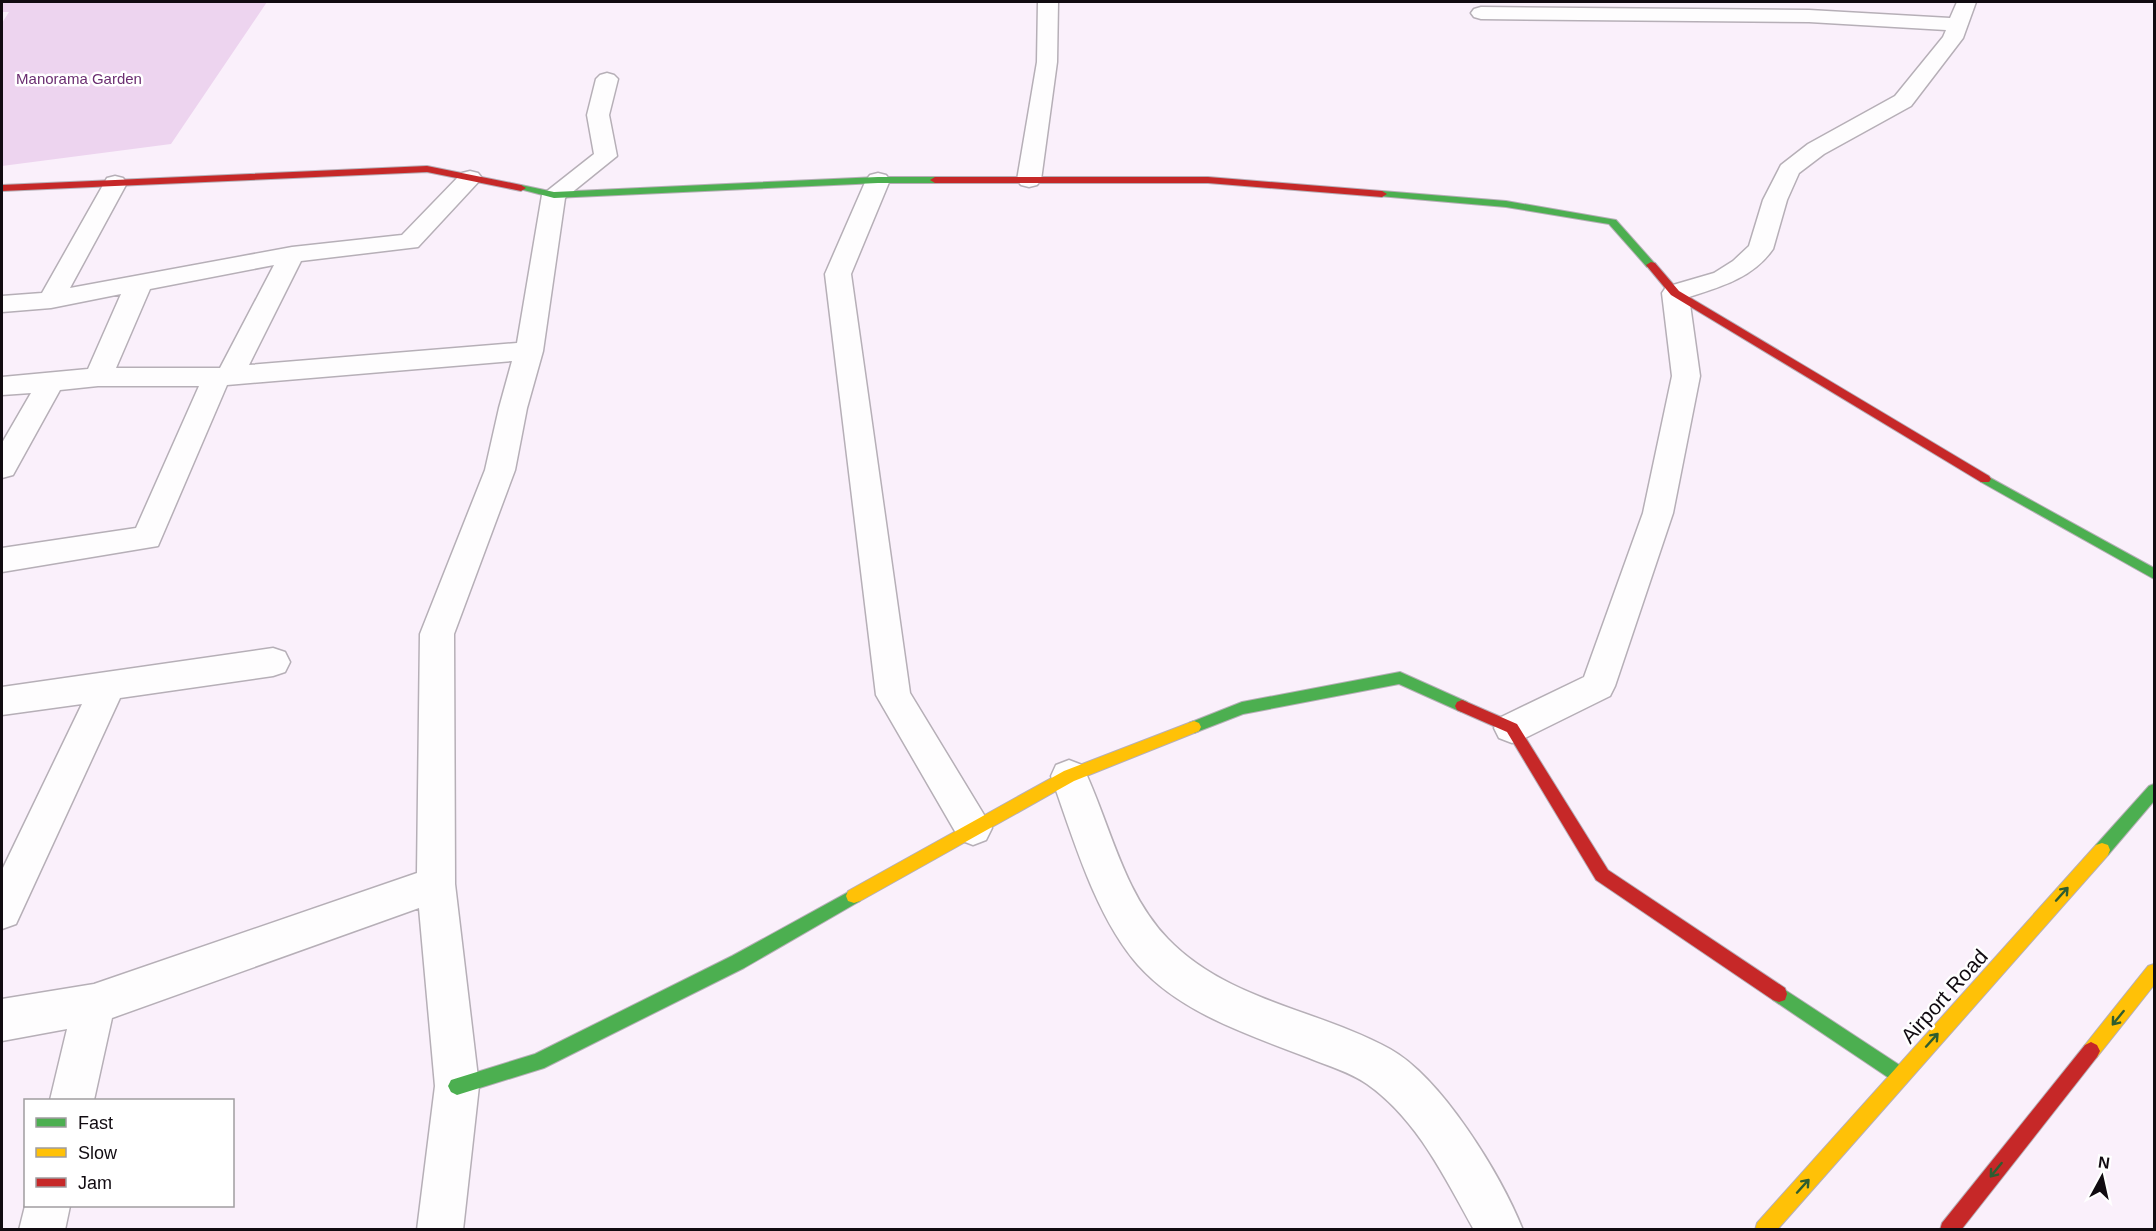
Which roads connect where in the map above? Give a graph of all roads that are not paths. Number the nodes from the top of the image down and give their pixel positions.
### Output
1 (1048, 2) edge
2 (1481, 13) dead end
3 (1962, 13) edge
4 (607, 79) dead end
5 (470, 178) junction
6 (878, 180) junction
7 (1029, 180) junction
8 (115, 183) junction
9 (2, 188) edge
10 (554, 195) junction
11 (292, 254) junction
12 (139, 284) junction
13 (1675, 293) junction
14 (51, 300) junction
15 (2, 304) edge
16 (529, 351) junction
17 (224, 376) junction
18 (98, 377) junction
19 (51, 382) junction
20 (2, 386) edge
21 (2, 468) edge
22 (2, 560) edge
23 (2154, 574) edge
24 (273, 662) dead end
25 (108, 686) junction
26 (2, 700) edge
27 (1512, 728) junction
28 (1069, 776) junction
29 (2154, 790) edge
30 (973, 828) junction
31 (436, 884) junction
32 (2, 911) edge
33 (2154, 972) edge
34 (94, 1004) junction
35 (2, 1020) edge
36 (1901, 1076) junction
37 (457, 1086) junction
38 (72, 1099) edge
39 (47, 1207) edge
40 (42, 1230) edge
41 (440, 1230) edge
42 (1500, 1230) edge
43 (1764, 1230) edge
44 (1949, 1230) edge

1 - 7 street
2 - 3 street
3 - 13 street
4 - 10 street
5 - 8 street
5 - 10 street
5 - 11 street
6 - 7 street
6 - 10 street
6 - 30 street
7 - 13 street
8 - 9 street
8 - 14 street
10 - 16 street
11 - 12 street
11 - 17 street
12 - 14 street
12 - 18 street
13 - 23 street
13 - 27 street
14 - 15 street
16 - 17 street
16 - 31 street
17 - 18 street
17 - 22 street
18 - 19 street
19 - 20 street
19 - 21 street
24 - 25 street
25 - 26 street
25 - 32 street
27 - 28 street
27 - 36 street
28 - 30 street
28 - 42 street
36 -> 29 street, Airport Road
30 - 37 street
31 - 34 street
31 - 37 street
33 -> 44 street
34 - 35 street
34 - 38 street
43 -> 36 street, Airport Road
37 - 41 street
39 - 40 street

